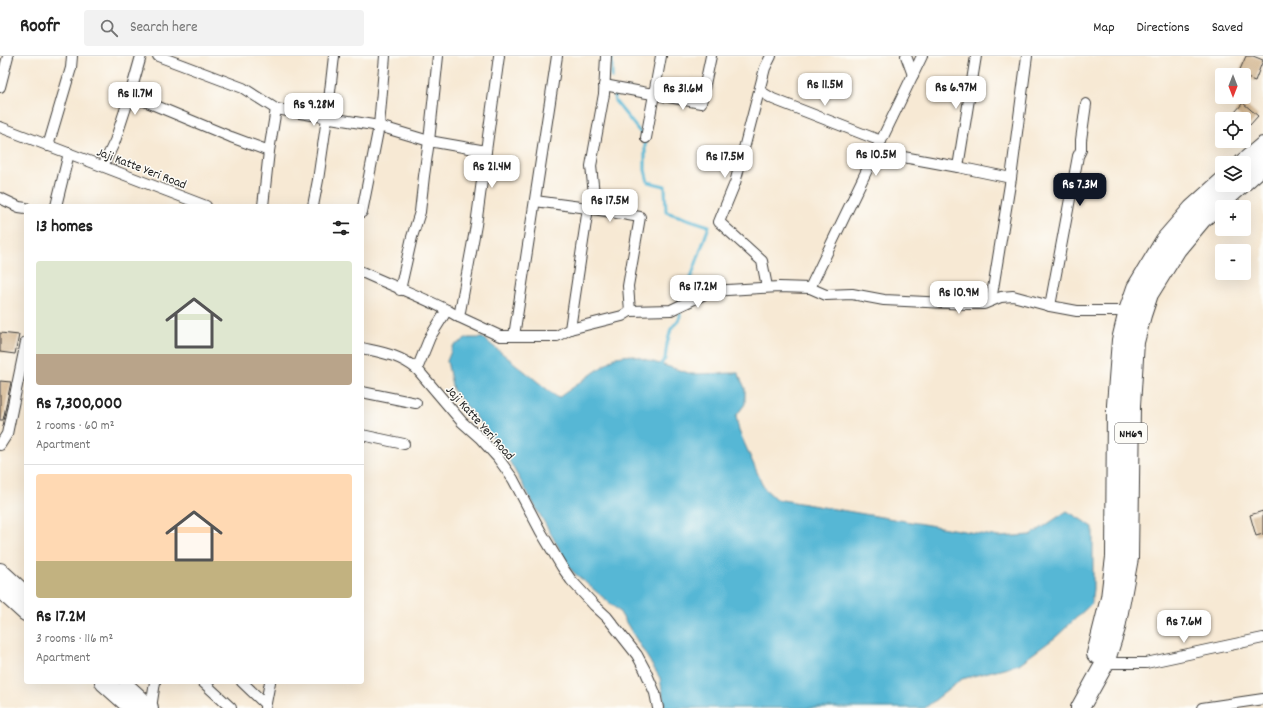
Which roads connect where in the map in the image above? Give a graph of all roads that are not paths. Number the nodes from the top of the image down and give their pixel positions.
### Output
1 (8, 56) edge
2 (72, 56) edge
3 (141, 56) edge
4 (158, 56) edge
5 (334, 56) edge
6 (385, 56) edge
7 (438, 56) edge
8 (500, 56) edge
9 (557, 56) edge
10 (606, 56) edge
11 (661, 56) edge
12 (711, 56) edge
13 (770, 56) edge
14 (906, 56) edge
15 (922, 56) edge
16 (976, 56) edge
17 (1027, 56) edge
18 (913, 75) junction
19 (604, 85) junction
20 (0, 87) edge
21 (760, 91) junction
22 (130, 95) junction
23 (654, 95) junction
24 (1086, 104) dead end
25 (276, 109) junction
26 (327, 118) junction
27 (379, 126) junction
28 (0, 127) edge
29 (646, 138) dead end
30 (429, 141) junction
31 (882, 141) junction
32 (48, 146) junction
33 (1263, 146) edge
34 (269, 151) junction
35 (486, 151) junction
36 (876, 152) junction
37 (69, 153) junction
38 (1251, 156) edge
39 (1263, 165) edge
40 (103, 166) junction
41 (958, 167) junction
42 (1251, 176) edge
43 (1011, 178) junction
44 (1215, 188) edge
45 (1233, 192) edge
46 (0, 198) edge
47 (535, 201) junction
48 (56, 204) edge
49 (201, 204) edge
50 (263, 204) edge
51 (313, 204) edge
52 (364, 204) edge
53 (24, 208) edge
54 (588, 208) junction
55 (364, 273) edge
56 (767, 287) junction
57 (810, 288) junction
58 (400, 290) junction
59 (991, 301) junction
60 (1050, 306) junction
61 (447, 310) junction
62 (630, 311) junction
63 (1135, 313) junction
64 (459, 317) junction
65 (570, 329) junction
66 (514, 336) junction
67 (364, 348) edge
68 (24, 368) edge
69 (417, 369) junction
70 (364, 392) edge
71 (416, 403) dead end
72 (364, 436) edge
73 (404, 444) dead end
74 (0, 445) edge
75 (0, 572) edge
76 (0, 589) edge
77 (24, 594) edge
78 (24, 610) edge
79 (1263, 638) edge
80 (1105, 663) junction
81 (106, 684) edge
82 (122, 684) edge
83 (155, 684) edge
84 (205, 684) edge
85 (244, 684) edge
86 (270, 684) edge
87 (1263, 699) edge
88 (265, 706) edge
89 (133, 708) edge
90 (150, 708) edge
91 (231, 708) edge
92 (658, 708) edge
93 (1068, 708) edge
94 (1080, 708) edge
95 (1202, 708) edge

1 - 20 street
2 - 32 street
3 - 22 street
4 - 25 street
5 - 26 street
6 - 27 street
7 - 30 street
8 - 35 street
9 - 47 street
10 - 19 street
11 - 23 street
12 - 23 street
13 - 21 street
14 - 18 street
15 - 18 street
16 - 41 street
17 - 43 street
18 - 31 street
19 - 23 street
19 - 54 street
21 - 31 street
21 - 56 street
22 - 34 street
22 - 40 street
23 - 29 street
24 - 60 street
25 - 26 street
25 - 34 street
26 - 27 street
26 - 51 street
27 - 30 street
27 - 52 street
28 - 32 street, Jaji Katte Yeri Road
30 - 35 street
30 - 58 street
31 - 36 street
32 - 37 street, Jaji Katte Yeri Road
33 - 38 highway
34 - 50 street
35 - 64 street
36 - 41 street
36 - 57 street
37 - 40 street, Jaji Katte Yeri Road
37 - 48 street
39 - 42 highway
40 - 49 street, Jaji Katte Yeri Road
41 - 43 street
43 - 59 street
44 - 63 highway, NH69
45 - 63 highway, NH69
46 - 53 street
47 - 54 street
47 - 66 street
54 - 62 street
54 - 65 street
55 - 58 street
56 - 57 street
56 - 62 street
57 - 59 street
58 - 61 street
59 - 60 street
60 - 63 street
61 - 64 street
61 - 69 street
62 - 65 street
63 - 80 highway, NH69
63 - 93 highway, NH69
64 - 66 street
65 - 66 street
67 - 69 street, Jaji Katte Yeri Road
68 - 74 street
69 - 92 street, Jaji Katte Yeri Road
70 - 71 street
72 - 73 street
75 - 77 highway
76 - 78 highway
79 - 80 street
80 - 94 highway, NH69
81 - 89 highway
82 - 90 highway
83 - 90 street
84 - 91 street
85 - 88 street
86 - 88 street
87 - 95 street

